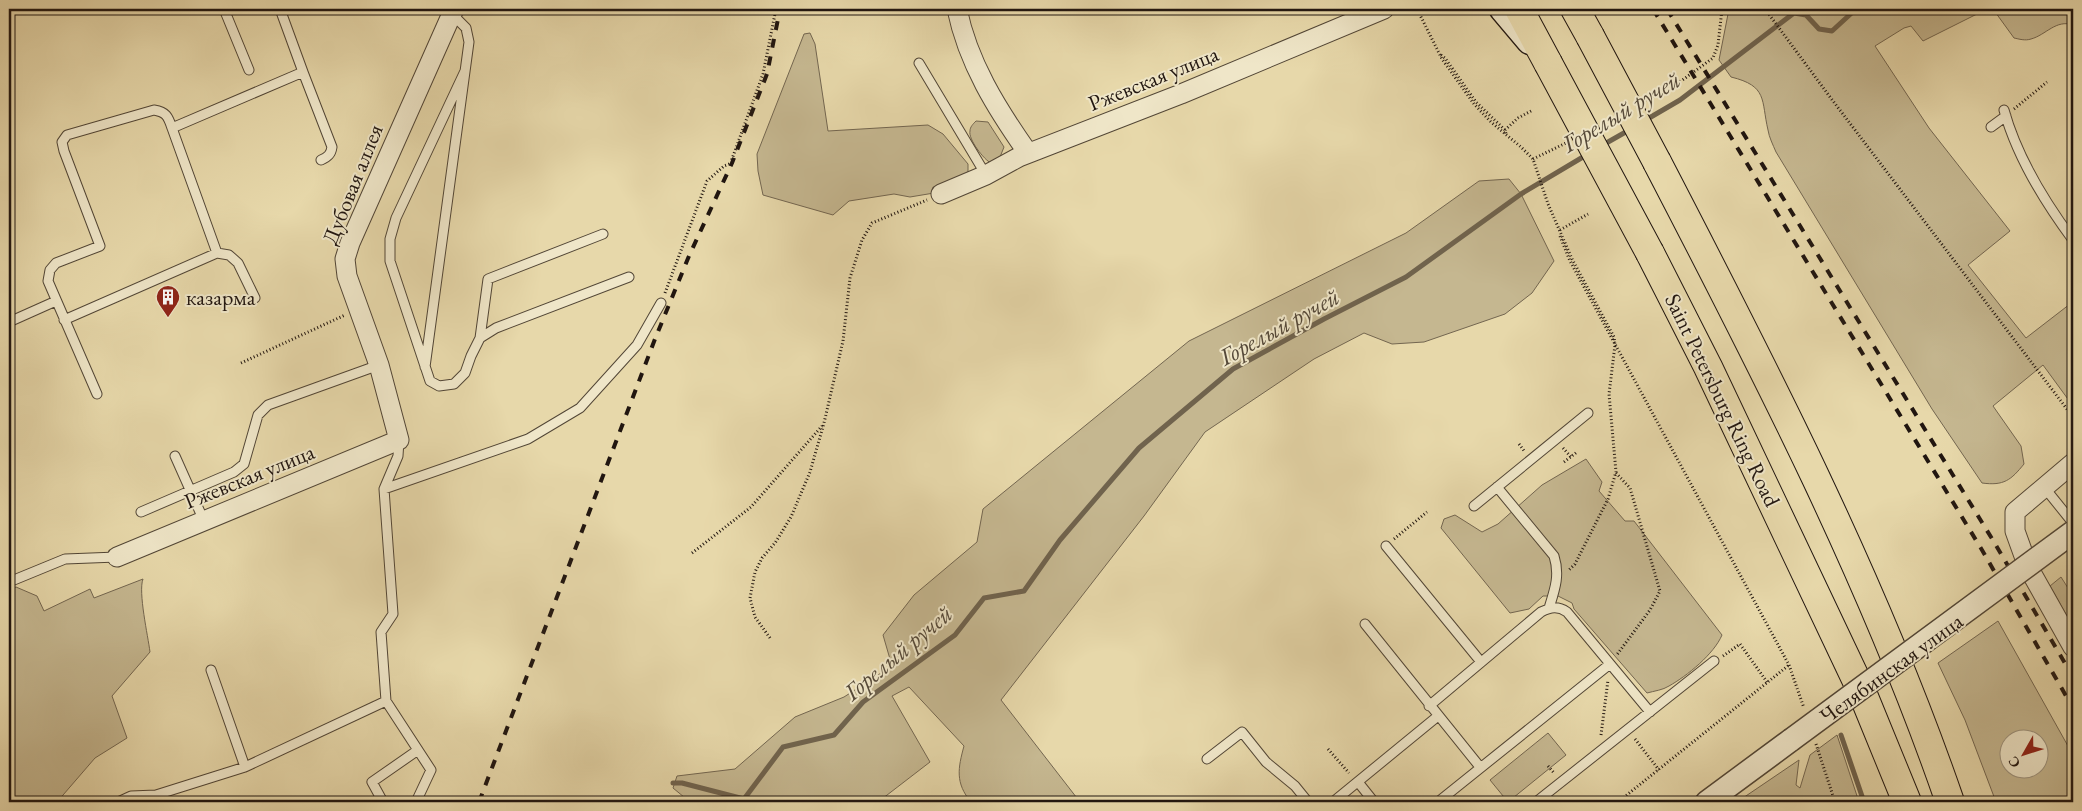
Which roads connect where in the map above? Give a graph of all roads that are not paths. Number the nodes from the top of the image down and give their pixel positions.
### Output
1 (224, 9) edge
2 (280, 9) edge
3 (957, 9) edge
4 (1384, 9) edge
5 (1503, 9) edge
6 (1519, 9) edge
7 (1575, 9) edge
8 (453, 11) edge
9 (919, 63) dead end
10 (1548, 63) junction
11 (249, 70) dead end
12 (465, 71) junction
13 (302, 72) junction
14 (1991, 127) dead end
15 (172, 128) junction
16 (1028, 153) junction
17 (321, 160) dead end
18 (986, 175) junction
19 (941, 194) road end
20 (602, 234) dead end
21 (2073, 240) edge
22 (217, 253) junction
23 (629, 277) dead end
24 (255, 298) dead end
25 (56, 301) junction
26 (661, 303) road end
27 (64, 320) junction
28 (9, 322) edge
29 (480, 338) junction
30 (379, 365) junction
31 (424, 370) junction
32 (97, 394) dead end
33 (1588, 413) dead end
34 (398, 440) junction
35 (175, 456) dead end
36 (2073, 463) edge
37 (1497, 487) junction
38 (2044, 487) junction
39 (384, 489) junction
40 (190, 491) junction
41 (1474, 506) dead end
42 (141, 512) dead end
43 (204, 521) junction
44 (2073, 523) edge
45 (2073, 532) edge
46 (1386, 546) road end
47 (117, 556) joint
48 (2028, 567) junction
49 (9, 582) edge
50 (1549, 608) junction
51 (1365, 624) dead end
52 (2073, 647) edge
53 (1714, 661) road end
54 (1481, 662) junction
55 (1610, 664) junction
56 (211, 670) dead end
57 (386, 700) junction
58 (1429, 706) junction
59 (1650, 712) junction
60 (1438, 716) junction
61 (418, 750) junction
62 (1207, 759) dead end
63 (245, 767) junction
64 (1480, 767) junction
65 (1358, 782) junction
66 (158, 799) edge
67 (118, 802) edge
68 (383, 802) edge
69 (416, 802) edge
70 (1308, 802) edge
71 (1333, 802) edge
72 (1374, 802) edge
73 (1438, 802) edge
74 (1536, 802) edge
75 (1707, 802) edge
76 (1906, 802) edge
77 (1950, 802) edge

1 - 11 lane
2 - 13 lane
3 - 16 street
4 - 16 street, Ржевская улица
5 - 10 main road
6 - 10 highway, Saint Petersburg Ring Road
7 - 77 highway, bridge
8 - 12 lane
8 - 30 street, Дубовая аллея
9 - 18 lane
10 - 76 highway, Saint Petersburg Ring Road, bridge
12 - 31 lane
12 - 31 lane
13 - 15 lane
13 - 17 lane
14 - 21 lane
15 - 22 lane
15 - 25 lane
16 - 18 street, Ржевская улица
18 - 19 street, Ржевская улица
20 - 29 lane
22 - 24 lane
22 - 27 lane
23 - 29 lane
25 - 27 lane
25 - 28 lane
26 - 39 lane
27 - 32 lane
29 - 31 lane
30 - 34 street, Дубовая аллея
30 - 40 lane
33 - 37 lane
34 - 39 lane
34 - 43 street, Ржевская улица
35 - 40 lane
36 - 38 street
37 - 41 lane
37 - 50 lane
38 - 44 lane
38 - 48 street
39 - 57 lane
40 - 42 lane
40 - 43 lane
43 - 47 street, Ржевская улица
45 - 48 lane
45 - 75 street, Челябинская улица, bridge
46 - 54 lane
47 - 49 lane
48 - 52 street
50 - 54 lane
50 - 55 lane
51 - 58 lane
53 - 59 lane
54 - 58 lane
55 - 59 lane
55 - 64 lane
56 - 63 lane
57 - 61 lane
57 - 63 lane
58 - 60 lane
59 - 74 lane
60 - 64 lane
60 - 65 lane
61 - 68 lane
61 - 69 lane
62 - 70 lane
63 - 66 lane
64 - 73 lane
65 - 71 lane
65 - 72 lane
66 - 67 lane

